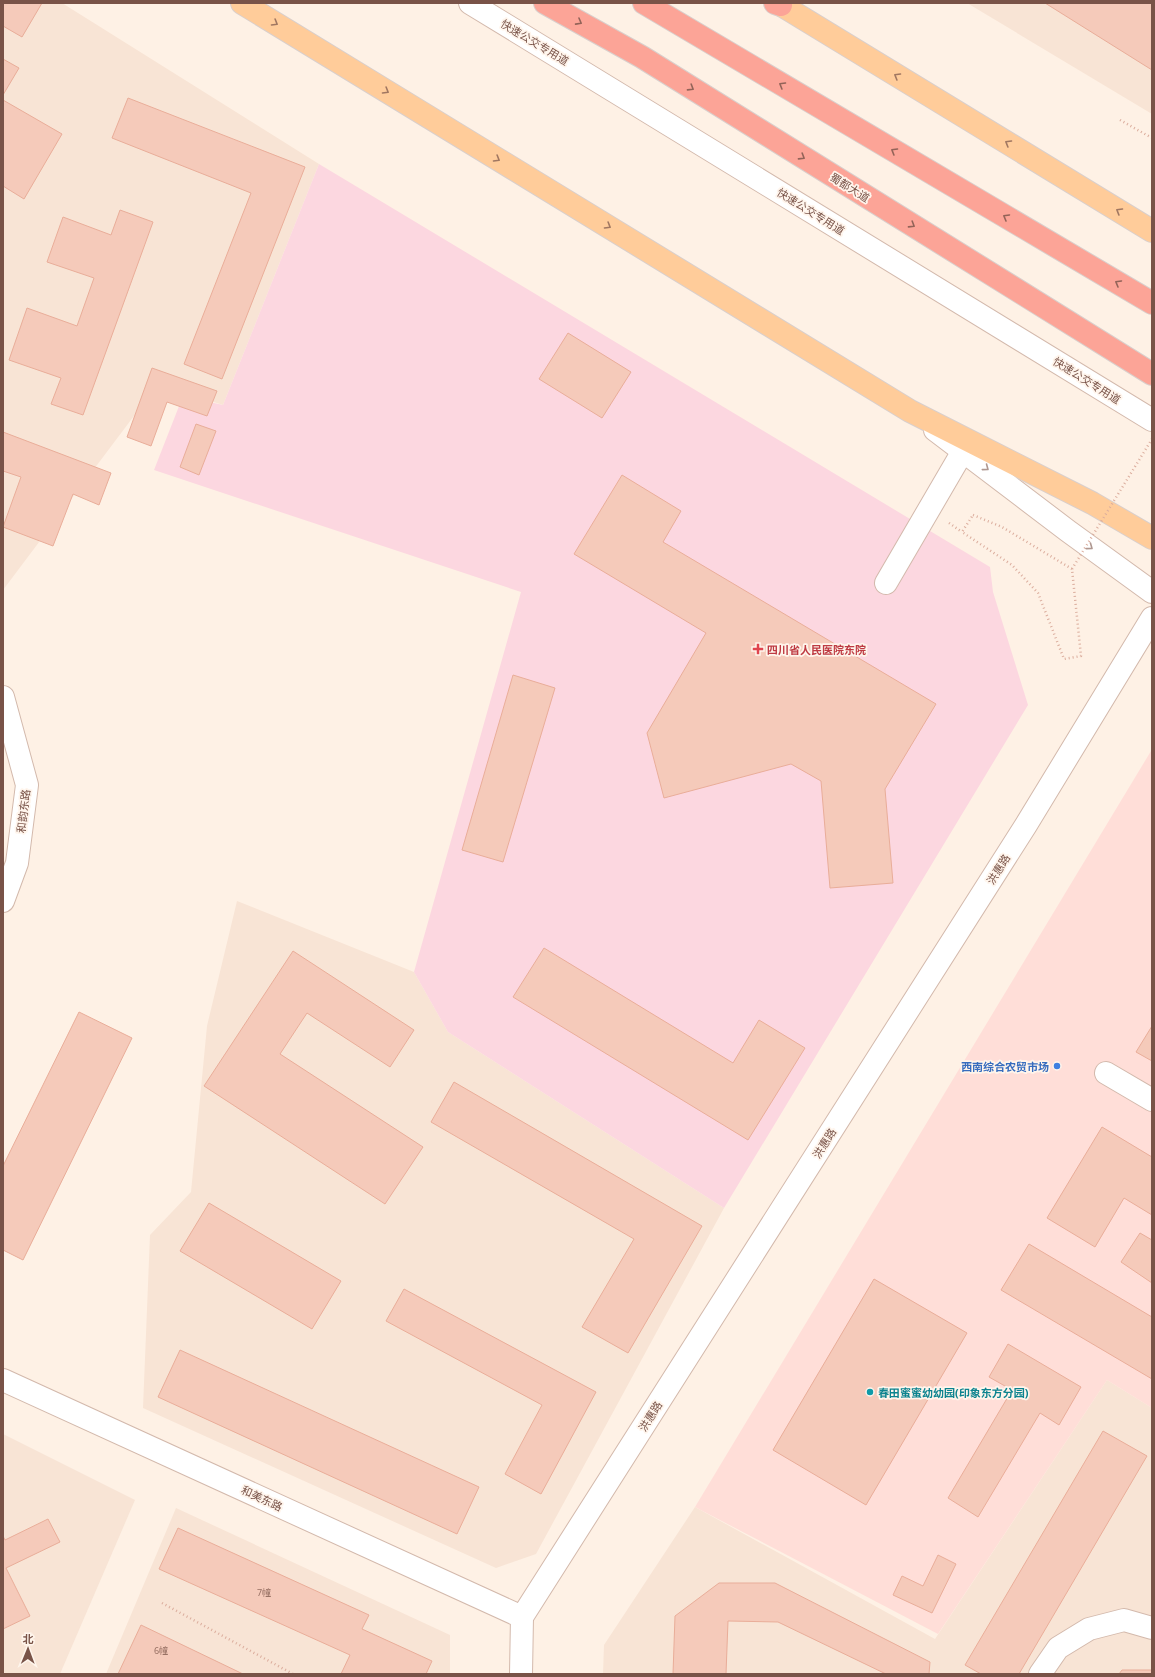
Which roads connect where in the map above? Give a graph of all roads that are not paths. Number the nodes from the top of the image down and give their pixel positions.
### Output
1 (242, 3) edge
2 (470, 3) edge
3 (545, 3) edge
4 (644, 3) edge
5 (778, 4) edge
6 (1151, 231) edge
7 (1152, 303) edge
8 (1152, 374) edge
9 (910, 411) junction
10 (1152, 420) edge
11 (964, 451) junction
12 (1152, 538) edge
13 (886, 583) dead end
14 (1152, 592) edge
15 (1152, 618) edge
16 (3, 697) edge
17 (3, 901) edge
18 (1106, 1073) dead end
19 (1152, 1100) edge
20 (3, 1380) edge
21 (522, 1617) junction
22 (1152, 1628) edge
23 (521, 1674) edge
24 (1040, 1674) edge

1 -> 9 main road
2 - 10 street, 快速公交专用道
3 -> 8 highway, 蜀都大道
7 -> 4 highway
6 -> 5 main road
9 - 11 street
9 - 12 main road
11 - 13 street
11 -> 14 street
15 - 21 street, 洪惠路
16 - 17 street, 和韵东路
18 - 19 street
20 - 21 street, 和美东路
21 - 23 street
22 - 24 street

